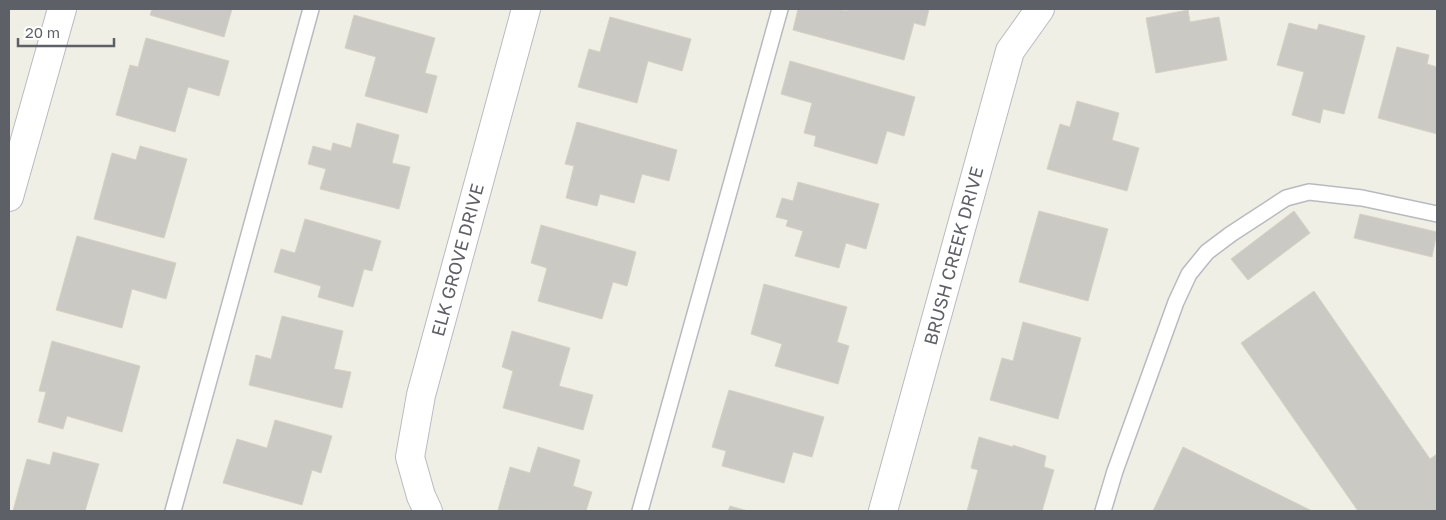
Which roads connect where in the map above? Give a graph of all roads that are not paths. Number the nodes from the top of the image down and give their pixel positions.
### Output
1 (62, 9) edge
2 (311, 9) edge
3 (526, 9) edge
4 (780, 9) edge
5 (1040, 9) edge
6 (13, 162) edge
7 (9, 197) edge
8 (1437, 214) edge
9 (173, 511) edge
10 (428, 511) edge
11 (640, 511) edge
12 (883, 511) edge
13 (1104, 511) edge

1 - 6 street
2 - 9 lane
3 - 10 street, ELK GROVE DRIVE
4 - 11 lane
5 - 12 street, BRUSH CREEK DRIVE
6 - 7 street
8 - 13 lane

